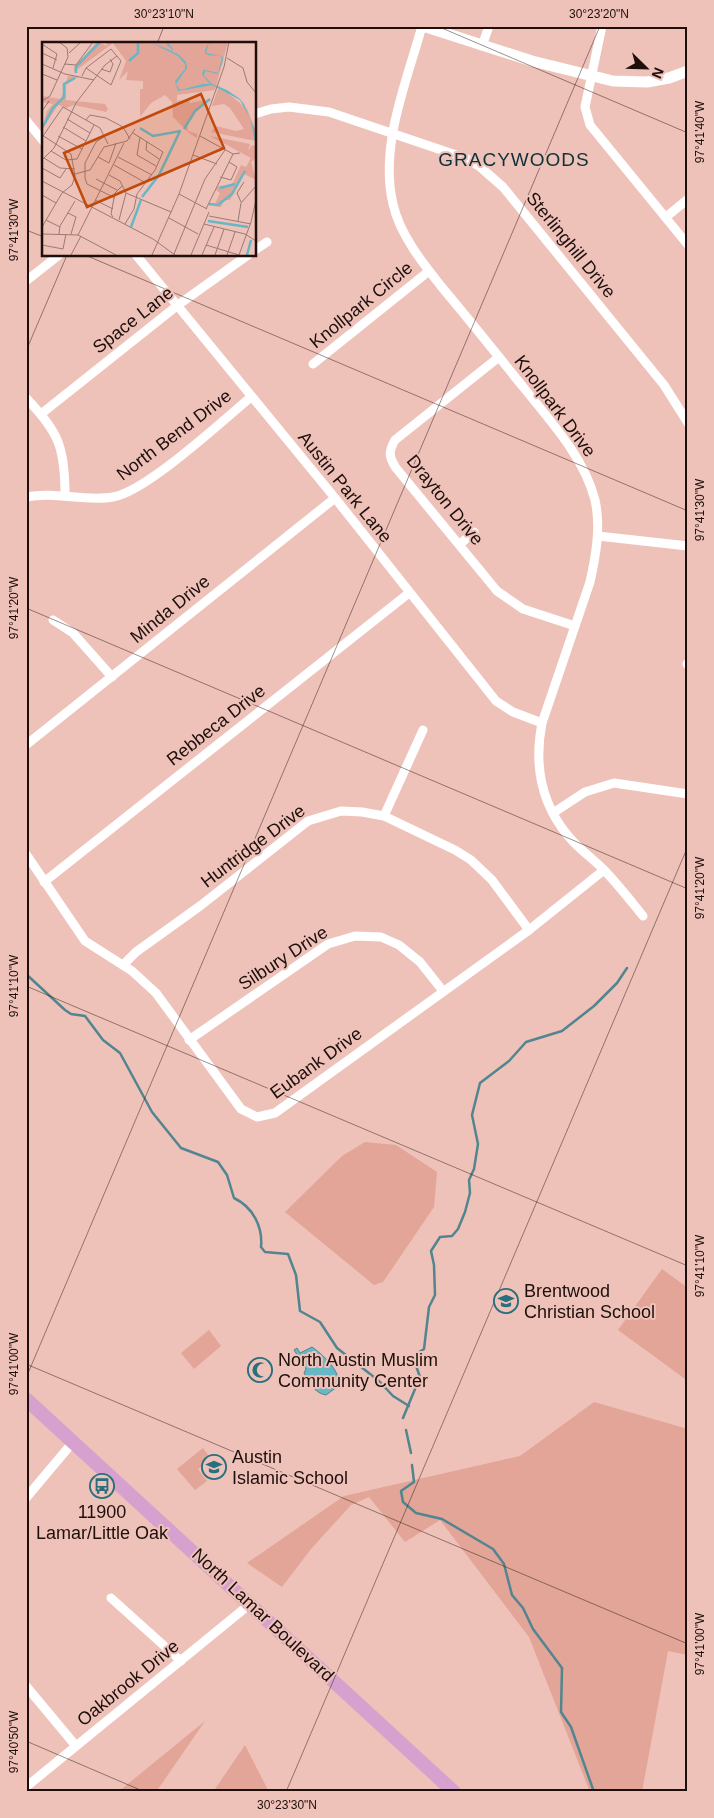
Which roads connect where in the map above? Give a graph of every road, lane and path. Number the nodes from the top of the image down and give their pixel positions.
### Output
1 (423, 26) edge
2 (489, 26) edge
3 (602, 26) edge
4 (482, 46) junction
5 (688, 71) edge
6 (590, 76) junction
7 (256, 114) edge
8 (26, 120) edge
9 (29, 130) edge
10 (393, 134) junction
11 (42, 140) edge
12 (688, 199) edge
13 (666, 217) junction
14 (267, 242) dead end
15 (688, 245) edge
16 (256, 249) edge
17 (58, 256) edge
18 (137, 256) edge
19 (247, 256) edge
20 (429, 271) junction
21 (26, 281) edge
22 (178, 305) junction
23 (499, 357) junction
24 (313, 364) dead end
25 (251, 397) junction
26 (26, 398) edge
27 (41, 414) junction
28 (688, 423) edge
29 (65, 495) junction
30 (26, 497) edge
31 (335, 498) junction
32 (474, 532) dead end
33 (598, 536) junction
34 (460, 544) junction
35 (688, 546) edge
36 (409, 593) junction
37 (53, 620) dead end
38 (575, 626) junction
39 (112, 677) junction
40 (542, 723) junction
41 (423, 730) dead end
42 (26, 746) edge
43 (688, 794) edge
44 (553, 813) junction
45 (384, 816) junction
46 (26, 854) edge
47 (604, 870) junction
48 (44, 882) junction
49 (643, 916) dead end
50 (528, 930) junction
51 (123, 966) junction
52 (443, 991) junction
53 (189, 1040) junction
54 (26, 1398) edge
55 (73, 1442) junction
56 (26, 1498) edge
57 (111, 1598) dead end
58 (250, 1604) junction
59 (181, 1661) junction
60 (26, 1686) edge
61 (76, 1746) junction
62 (26, 1787) edge
63 (454, 1792) edge

1 - 4 street
1 - 10 street, Knollpark Drive
2 - 4 street
3 - 6 street
4 - 6 street
5 - 6 street
6 - 13 street
7 - 10 street, Sterlinghill Drive
8 - 9 street
9 - 11 street
10 - 20 street, Knollpark Drive
10 - 28 street, Sterlinghill Drive
12 - 13 street
13 - 15 street
14 - 16 street
17 - 21 street
18 - 22 street, Austin Park Lane
19 - 22 street, Space Lane
20 - 23 street, Knollpark Drive
20 - 24 street, Knollpark Circle
22 - 25 street, Austin Park Lane
22 - 27 street, Space Lane
23 - 33 street, Knollpark Drive
23 - 34 street, Drayton Drive
25 - 29 street, North Bend Drive
25 - 31 street, Austin Park Lane
26 - 27 street
27 - 29 street
29 - 30 street, North Bend Drive
31 - 36 street, Austin Park Lane
31 - 39 street, Minda Drive
32 - 34 street
33 - 35 street
33 - 38 street, Knollpark Drive
34 - 38 street, Drayton Drive
36 - 40 street, Austin Park Lane
36 - 48 street, Rebbeca Drive
37 - 39 street
38 - 40 street, Knollpark Drive
39 - 42 street, Minda Drive
40 - 44 street, Knollpark Drive
41 - 45 street
43 - 44 street
44 - 47 street, Knollpark Drive
45 - 50 street, Huntridge Drive
45 - 51 street, Huntridge Drive
46 - 48 street, Eubank Drive
47 - 49 street, Knollpark Drive
47 - 50 street, Eubank Drive
48 - 51 street, Eubank Drive
50 - 52 street, Eubank Drive
51 - 53 street, Eubank Drive
52 - 53 street, Silbury Drive
52 - 53 street, Eubank Drive
54 - 55 main road, North Lamar Boulevard
55 - 56 street
55 - 58 main road, North Lamar Boulevard
57 - 59 street
58 - 59 street, Oakbrook Drive
58 - 63 main road, North Lamar Boulevard
59 - 61 street, Oakbrook Drive
60 - 61 street
61 - 62 street, Oakbrook Drive

